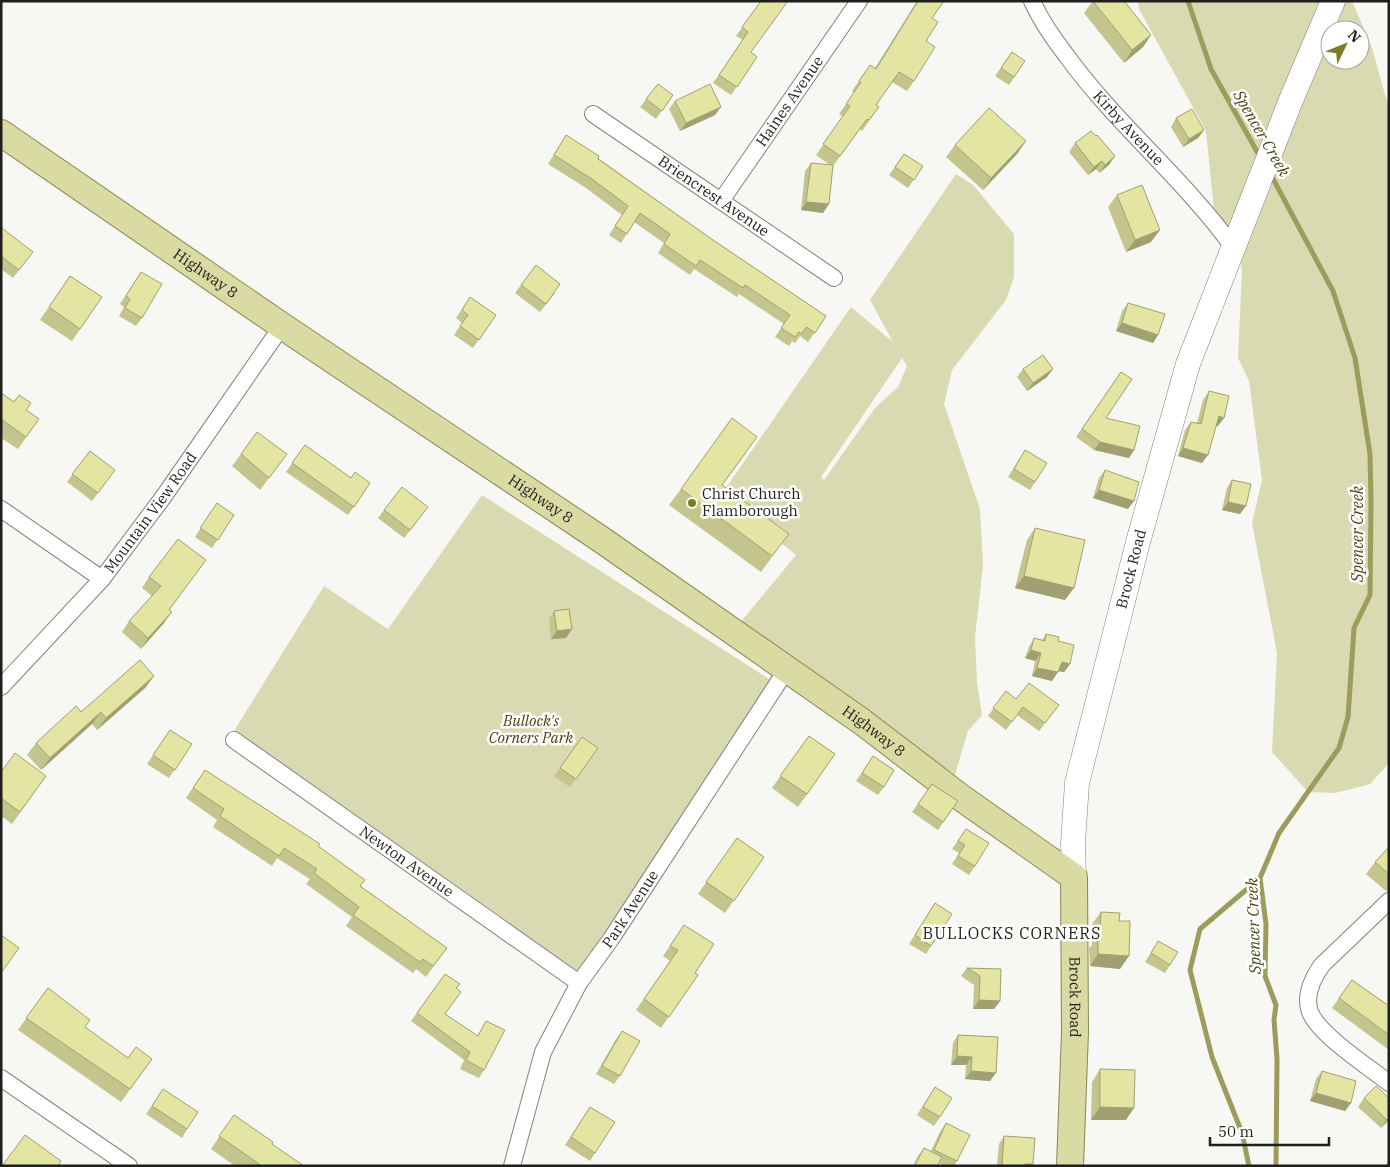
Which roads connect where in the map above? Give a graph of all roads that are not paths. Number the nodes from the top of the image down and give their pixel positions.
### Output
1 (859, 1) edge
2 (1032, 1) edge
3 (1333, 1) edge
4 (593, 114) dead end
5 (1, 133) edge
6 (721, 201) junction
7 (1233, 248) junction
8 (834, 278) dead end
9 (282, 326) junction
10 (1, 510) edge
11 (102, 579) junction
12 (787, 669) junction
13 (1, 686) edge
14 (234, 740) dead end
15 (1074, 877) junction
16 (1389, 901) edge
17 (579, 983) junction
18 (1, 1078) edge
19 (1389, 1083) edge
20 (121, 1164) edge
21 (512, 1166) edge
22 (1070, 1166) edge

1 - 6 street, Haines Avenue
2 - 7 street, Kirby Avenue
3 - 7 main road, Brock Road
4 - 6 street, Briencrest Avenue
5 - 9 main road, Highway 8
6 - 8 street, Briencrest Avenue
7 - 15 main road, Brock Road
9 - 11 street, Mountain View Road
9 - 12 main road, Highway 8
10 - 11 street
11 - 13 street, Mountain View Road
12 - 15 main road, Highway 8
12 - 17 street, Park Avenue
14 - 17 street, Newton Avenue
15 - 22 main road, Brock Road
16 - 19 street
17 - 21 street, Park Avenue
18 - 20 street

